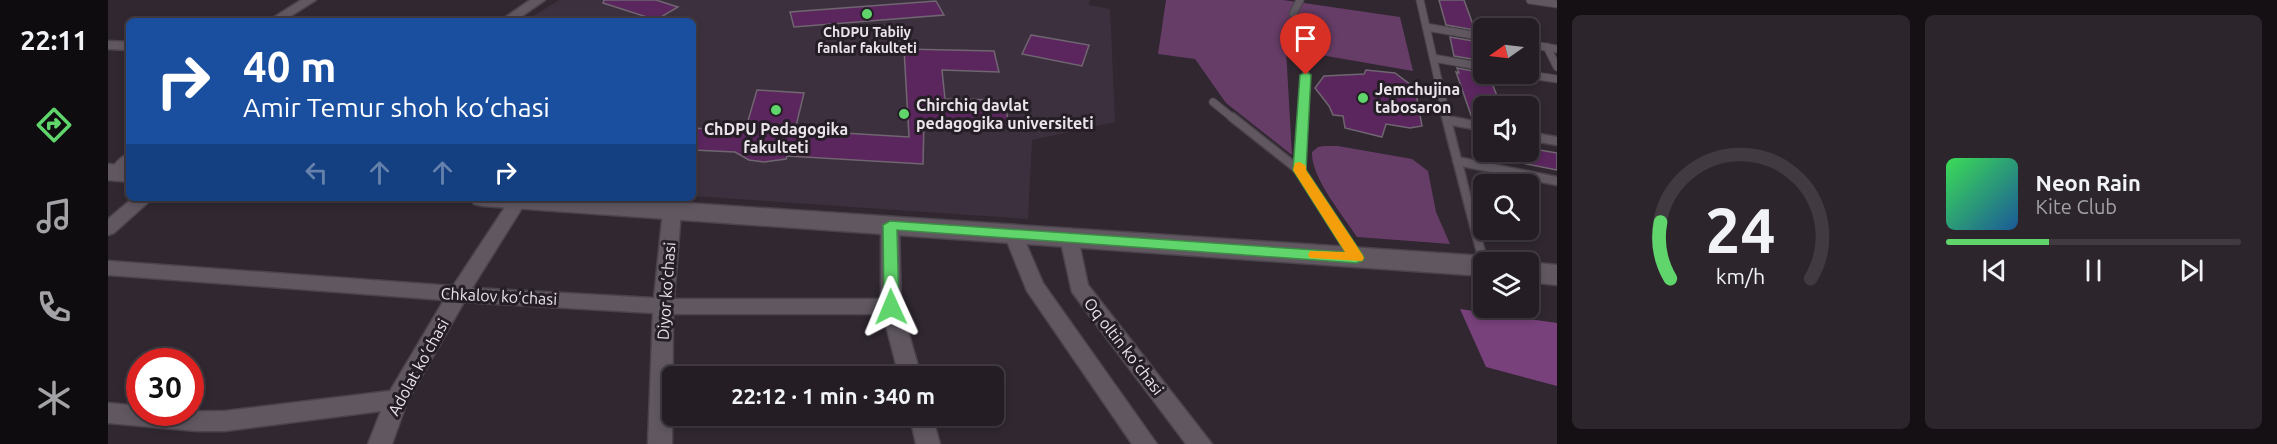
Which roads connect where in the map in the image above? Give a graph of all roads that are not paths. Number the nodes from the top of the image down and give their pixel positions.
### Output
1 (310, 0) edge
2 (535, 0) edge
3 (1300, 0) edge
4 (1420, 0) edge
5 (1530, 0) edge
6 (1557, 4) edge
7 (1293, 14) dead end
8 (279, 18) edge
9 (510, 18) edge
10 (1426, 27) junction
11 (1473, 35) edge
12 (108, 45) edge
13 (126, 46) edge
14 (1539, 46) edge
15 (1547, 47) junction
16 (1557, 49) edge
17 (1434, 58) junction
18 (1473, 65) edge
19 (1557, 68) edge
20 (1306, 75) dead end
21 (1539, 76) edge
22 (1557, 79) edge
23 (1213, 102) dead end
24 (1447, 120) junction
25 (1473, 125) edge
26 (1539, 138) edge
27 (1557, 141) edge
28 (1457, 161) junction
29 (1299, 170) junction
30 (1557, 181) edge
31 (141, 201) edge
32 (517, 201) edge
33 (532, 201) edge
34 (672, 211) junction
35 (890, 225) junction
36 (108, 229) edge
37 (1013, 234) junction
38 (1069, 238) junction
39 (1481, 252) edge
40 (1356, 258) junction
41 (1473, 264) edge
42 (108, 268) edge
43 (1539, 273) edge
44 (1557, 275) edge
45 (458, 294) junction
46 (663, 306) junction
47 (891, 307) junction
48 (907, 366) edge
49 (397, 400) junction
50 (108, 413) edge
51 (924, 426) edge
52 (380, 444) edge
53 (660, 444) edge
54 (928, 444) edge
55 (1144, 444) edge
56 (1200, 444) edge

1 - 8 street
2 - 9 street
3 - 7 lane
4 - 10 lane
5 - 6 lane
10 - 11 lane
10 - 17 lane
12 - 13 street
14 - 15 lane
15 - 16 lane
15 - 19 lane
17 - 18 lane
17 - 24 lane
20 - 29 lane
21 - 22 lane
23 - 29 lane
24 - 25 lane
24 - 28 lane
26 - 27 lane
28 - 30 lane
28 - 39 lane
29 - 40 lane
31 - 36 street
32 - 45 street, Adolat ko‘chasi
33 - 34 main road
34 - 35 main road
34 - 46 street, Diyor ko‘chasi
35 - 37 main road
35 - 47 street
37 - 38 main road
37 - 55 street
38 - 40 main road
38 - 56 street, Oq oltin ko‘chasi
40 - 41 main road
42 - 45 street, Chkalov ko‘chasi
43 - 44 main road
45 - 46 street, Chkalov ko‘chasi
45 - 49 street, Adolat ko‘chasi
46 - 47 street, Chkalov ko‘chasi
46 - 53 street, Diyor ko‘chasi
47 - 48 street
49 - 50 street
49 - 52 street, Adolat ko‘chasi
51 - 54 street

